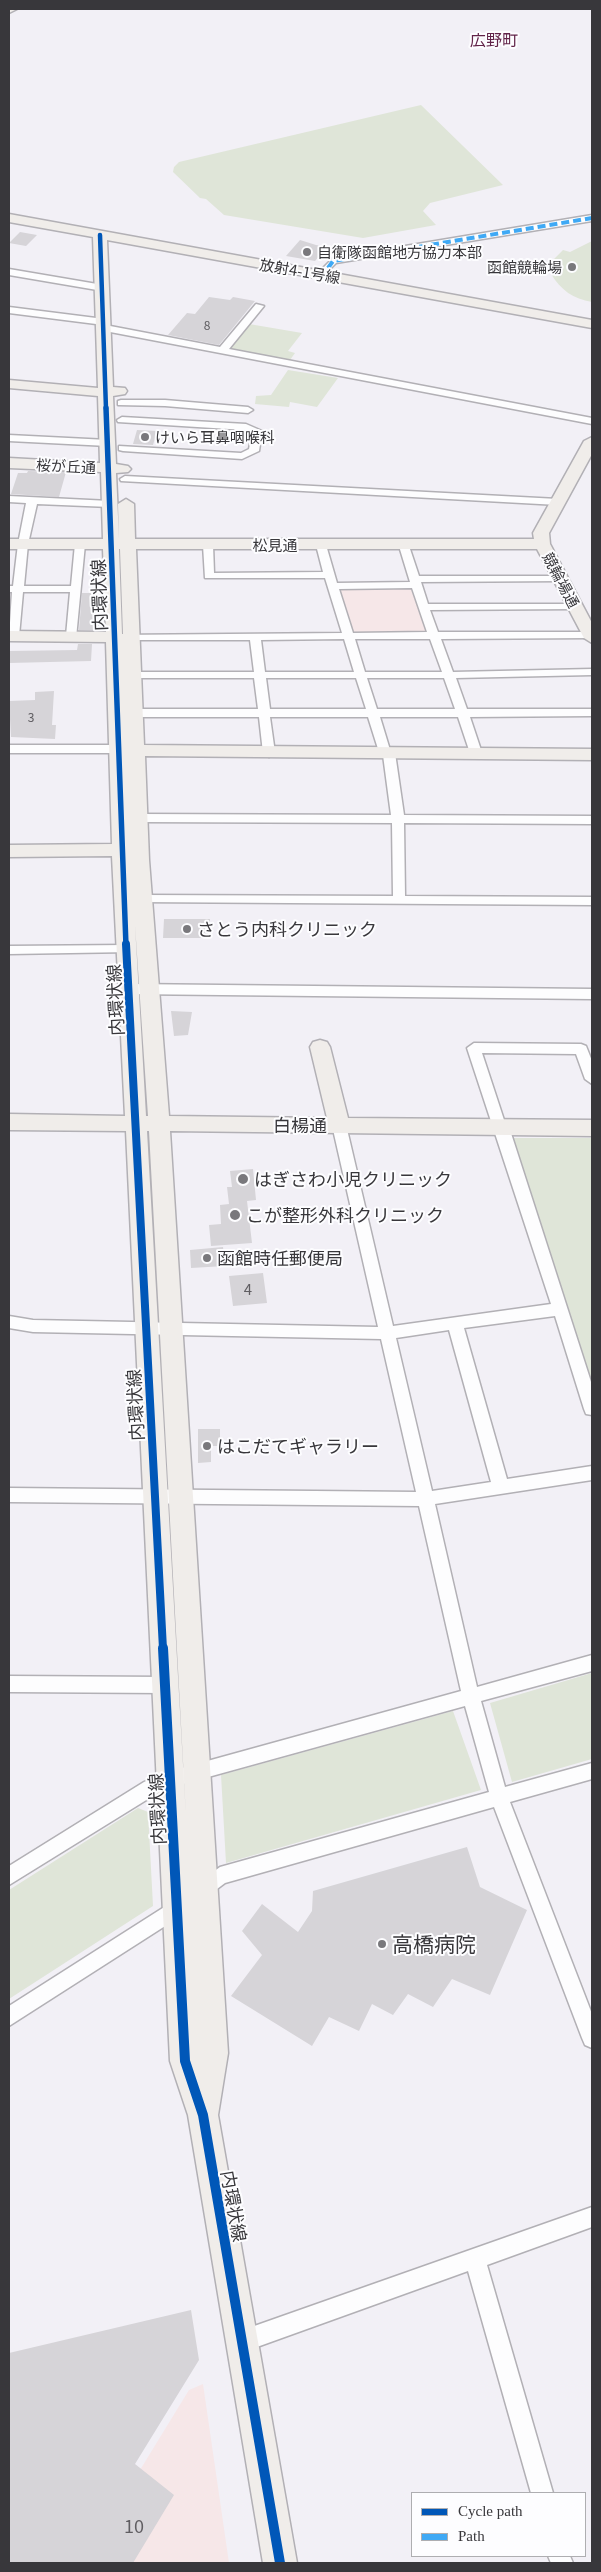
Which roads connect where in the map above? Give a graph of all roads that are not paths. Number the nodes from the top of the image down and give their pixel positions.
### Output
1 (9, 218) edge
2 (592, 218) edge
3 (107, 236) junction
4 (328, 268) dead end
5 (9, 272) edge
6 (103, 288) junction
7 (259, 306) dead end
8 (9, 310) edge
9 (592, 324) edge
10 (109, 327) junction
11 (223, 350) junction
12 (9, 384) edge
13 (117, 401) junction
14 (248, 410) dead end
15 (592, 421) edge
16 (9, 438) edge
17 (592, 441) edge
18 (118, 461) junction
19 (9, 463) edge
20 (9, 499) edge
21 (32, 500) junction
22 (558, 502) junction
23 (110, 504) junction
24 (120, 543) junction
25 (16, 544) edge
26 (80, 544) junction
27 (542, 544) junction
28 (208, 545) junction
29 (321, 545) junction
30 (404, 546) junction
31 (561, 578) junction
32 (330, 580) junction
33 (415, 582) junction
34 (76, 588) junction
35 (14, 589) edge
36 (576, 606) junction
37 (425, 607) junction
38 (590, 630) edge
39 (435, 635) junction
40 (11, 636) edge
41 (72, 636) junction
42 (255, 636) junction
43 (349, 636) junction
44 (124, 637) junction
45 (592, 672) edge
46 (259, 674) junction
47 (362, 674) junction
48 (133, 675) junction
49 (450, 675) junction
50 (264, 712) junction
51 (374, 712) junction
52 (135, 713) junction
53 (592, 713) edge
54 (463, 714) junction
55 (9, 748) edge
56 (128, 750) junction
57 (269, 753) junction
58 (387, 753) junction
59 (476, 753) junction
60 (592, 754) edge
61 (139, 818) junction
62 (398, 820) junction
63 (592, 820) edge
64 (131, 850) junction
65 (9, 851) edge
66 (143, 899) junction
67 (399, 899) junction
68 (592, 901) edge
69 (127, 949) junction
70 (9, 950) edge
71 (139, 989) junction
72 (592, 994) edge
73 (320, 1047) dead end
74 (592, 1079) edge
75 (9, 1122) edge
76 (136, 1124) junction
77 (159, 1124) junction
78 (339, 1125) junction
79 (500, 1127) junction
80 (592, 1128) edge
81 (560, 1309) junction
82 (9, 1322) edge
83 (455, 1323) junction
84 (170, 1328) junction
85 (146, 1329) junction
86 (385, 1333) junction
87 (592, 1409) edge
88 (592, 1473) edge
89 (501, 1487) junction
90 (9, 1495) edge
91 (155, 1496) junction
92 (180, 1496) junction
93 (425, 1499) junction
94 (592, 1663) edge
95 (9, 1684) edge
96 (165, 1685) junction
97 (471, 1697) junction
98 (196, 1771) junction
99 (592, 1771) edge
100 (170, 1779) junction
101 (499, 1797) junction
102 (9, 1876) edge
103 (203, 1890) junction
104 (177, 1908) junction
105 (9, 2017) edge
106 (592, 2038) edge
107 (203, 2115) junction
108 (592, 2217) edge
109 (475, 2259) junction
110 (243, 2341) junction
111 (542, 2492) edge
112 (280, 2563) edge

1 - 3 street, 放射4-1号線
2 - 4 street
3 - 6 street, 内環状線
3 - 9 street, 放射4-1号線
3 - 10 street, 内環状線
5 - 6 street
6 - 10 street, 内環状線
7 - 11 street
8 - 10 street
10 - 11 street
10 - 13 street, 内環状線
11 - 15 street
12 - 13 street
13 - 14 street
13 - 18 street, 内環状線
13 - 18 street, 内環状線
13 - 18 street
16 - 18 street
17 - 22 street, 競輪場通
18 - 19 street, 桜が丘通
18 - 22 street
18 - 23 street, 内環状線
18 - 24 street, 内環状線
20 - 21 street
21 - 23 street
21 - 25 street
22 - 27 street, 競輪場通
23 - 24 street, 内環状線
24 - 26 street, 松見通
24 - 28 street, 松見通
24 - 44 street, 内環状線
25 - 26 street, 松見通
25 - 35 street
26 - 34 street
27 - 30 street, 松見通
27 - 31 street, 競輪場通
28 - 29 street, 松見通
28 - 32 street
29 - 30 street, 松見通
29 - 32 street
30 - 33 street
31 - 33 street
31 - 36 street, 競輪場通
32 - 33 street
32 - 43 street
33 - 37 street
34 - 35 street
34 - 41 street
35 - 40 street
36 - 37 street
36 - 38 street, 競輪場通
37 - 39 street
38 - 39 street
39 - 43 street
39 - 49 street
40 - 41 street
41 - 44 street
42 - 43 street
42 - 44 street
42 - 46 street
43 - 47 street
44 - 48 street, 内環状線
44 - 56 street, 内環状線
45 - 49 street
46 - 47 street
46 - 48 street
46 - 50 street
47 - 49 street
47 - 51 street
48 - 52 street, 内環状線
49 - 54 street
50 - 51 street
50 - 52 street
50 - 57 street
51 - 54 street
51 - 58 street
52 - 56 street, 内環状線
53 - 54 street
54 - 59 street
55 - 56 street
56 - 57 street
56 - 61 street, 内環状線
56 - 64 street, 内環状線
57 - 58 street
58 - 59 street
58 - 62 street
59 - 60 street
61 - 62 street
61 - 64 street, 内環状線
62 - 63 street
62 - 67 street
64 - 65 street
64 - 66 street, 内環状線
64 - 69 street, 内環状線
66 - 67 street
66 - 71 street, 内環状線
67 - 68 street
69 - 70 street
69 - 71 street, 内環状線
71 - 72 street
71 - 76 street, 内環状線
71 - 77 street, 内環状線
73 - 78 street
74 - 79 street
75 - 76 street, 白楊通
76 - 77 street, 白楊通
76 - 85 street, 内環状線
77 - 78 street, 白楊通
77 - 84 street, 内環状線
78 - 79 street, 白楊通
78 - 86 street
79 - 80 street, 白楊通
79 - 81 street
81 - 83 street
81 - 87 street
82 - 85 street
83 - 86 street
83 - 89 street
84 - 85 street
84 - 86 street
84 - 92 street, 内環状線
85 - 91 street, 内環状線
86 - 93 street
88 - 89 street
89 - 93 street
90 - 91 street
91 - 92 street
91 - 96 street, 内環状線
92 - 93 street
92 - 98 street, 内環状線
93 - 97 street
94 - 97 street
95 - 96 street
96 - 100 street, 内環状線
97 - 98 street
97 - 101 street
98 - 100 street
98 - 103 street, 内環状線
99 - 101 street
100 - 102 street
100 - 104 street, 内環状線
101 - 103 street
101 - 106 street
103 - 104 street
103 - 107 street, 内環状線
104 - 105 street
104 - 107 street, 内環状線
107 - 110 street, 内環状線
108 - 109 street
109 - 110 street
109 - 111 street
110 - 112 street, 内環状線

